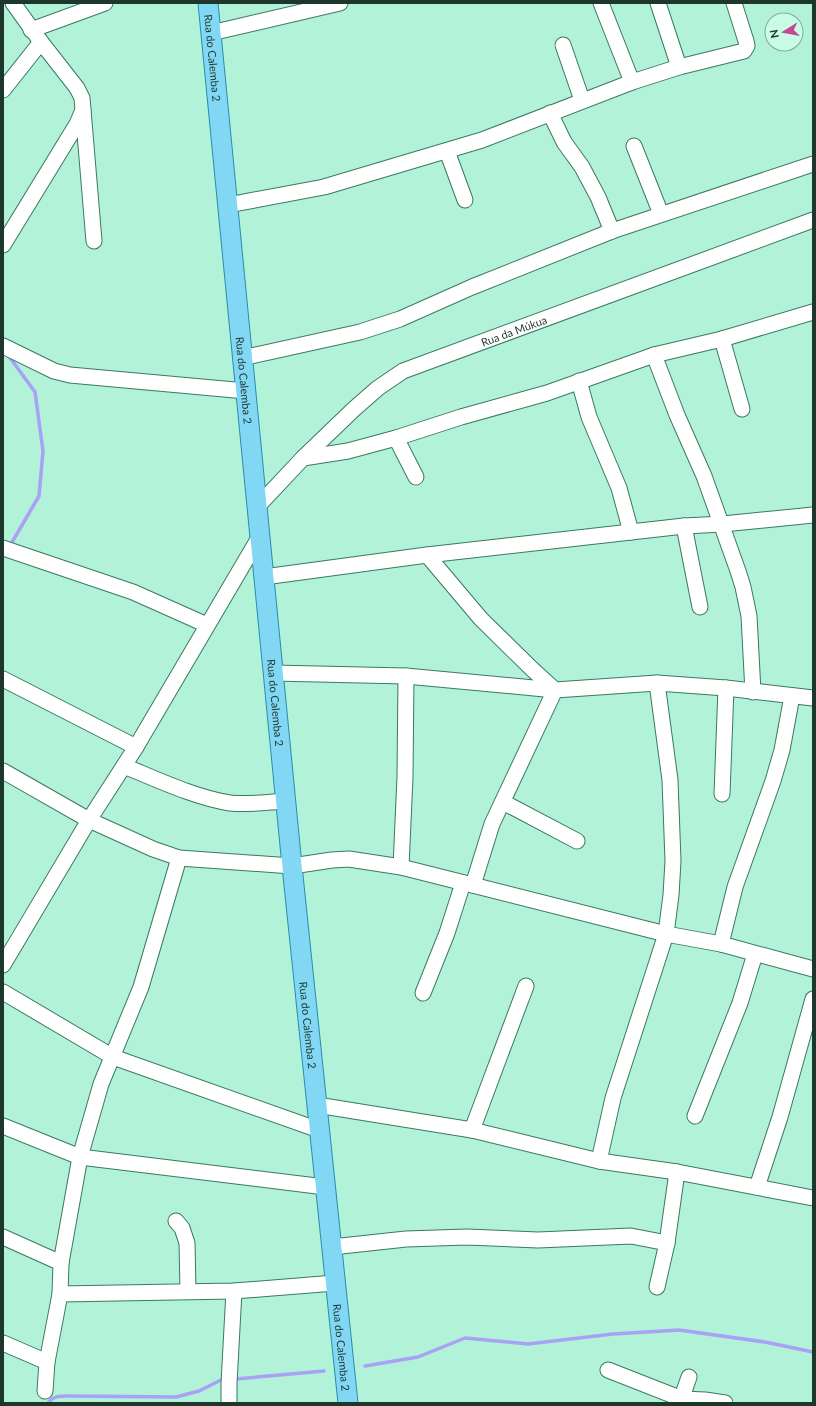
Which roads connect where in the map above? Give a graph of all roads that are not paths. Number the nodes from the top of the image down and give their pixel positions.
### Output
1 (13, 3) edge
2 (105, 3) edge
3 (208, 3) edge
4 (340, 3) edge
5 (601, 3) edge
6 (658, 3) edge
7 (734, 3) edge
8 (31, 30) junction
9 (211, 33) junction
10 (41, 42) junction
11 (563, 45) dead end
12 (679, 67) junction
13 (632, 82) junction
14 (3, 90) edge
15 (582, 100) junction
16 (83, 109) junction
17 (550, 113) junction
18 (634, 146) dead end
19 (447, 151) junction
20 (813, 164) edge
21 (465, 200) dead end
22 (228, 205) junction
23 (661, 214) junction
24 (813, 220) edge
25 (612, 231) junction
26 (94, 241) dead end
27 (3, 245) edge
28 (813, 312) edge
29 (722, 339) junction
30 (3, 346) edge
31 (654, 356) junction
32 (242, 358) junction
33 (579, 381) junction
34 (246, 391) junction
35 (742, 409) dead end
36 (396, 438) junction
37 (303, 458) junction
38 (416, 477) dead end
39 (257, 507) junction
40 (813, 515) edge
41 (722, 524) junction
42 (684, 526) junction
43 (631, 532) junction
44 (260, 536) junction
45 (3, 548) edge
46 (427, 555) junction
47 (264, 577) junction
48 (700, 607) dead end
49 (207, 625) junction
50 (273, 673) junction
51 (406, 676) junction
52 (3, 680) edge
53 (657, 683) junction
54 (726, 688) junction
55 (555, 690) junction
56 (754, 692) junction
57 (792, 696) junction
58 (813, 698) edge
59 (136, 747) junction
60 (124, 766) junction
61 (3, 771) edge
62 (722, 794) dead end
63 (286, 801) junction
64 (503, 802) junction
65 (88, 820) junction
66 (577, 841) dead end
67 (180, 858) junction
68 (292, 866) junction
69 (401, 867) junction
70 (468, 884) junction
71 (666, 934) junction
72 (721, 944) junction
73 (755, 954) junction
74 (3, 965) edge
75 (813, 970) edge
76 (526, 986) dead end
77 (3, 992) edge
78 (423, 993) dead end
79 (813, 999) edge
80 (113, 1057) junction
81 (317, 1105) junction
82 (695, 1116) dead end
83 (3, 1126) edge
84 (319, 1130) junction
85 (472, 1130) junction
86 (80, 1157) junction
87 (599, 1161) junction
88 (677, 1172) junction
89 (325, 1187) junction
90 (757, 1187) junction
91 (813, 1198) edge
92 (176, 1221) dead end
93 (3, 1237) edge
94 (667, 1243) junction
95 (332, 1247) junction
96 (61, 1263) junction
97 (335, 1283) junction
98 (657, 1286) dead end
99 (188, 1291) junction
100 (234, 1291) junction
101 (60, 1294) junction
102 (3, 1343) edge
103 (47, 1362) junction
104 (608, 1370) dead end
105 (689, 1377) dead end
106 (45, 1391) dead end
107 (681, 1401) edge
108 (229, 1403) edge
109 (348, 1403) edge
110 (725, 1403) edge

1 - 8 street
2 - 8 street
3 - 9 main road, Rua do Calemba 2
4 - 9 street
5 - 13 street
6 - 12 street
7 - 12 street
8 - 10 street
9 - 22 main road, Rua do Calemba 2
10 - 14 street
10 - 16 street
11 - 15 street
12 - 13 street
13 - 15 street
15 - 17 street
16 - 26 street
16 - 27 street
17 - 19 street
17 - 25 street
18 - 23 street
19 - 21 street
19 - 22 street
20 - 23 street
22 - 32 main road, Rua do Calemba 2
23 - 25 street
24 - 37 street, Rua da Múkua
25 - 32 street
28 - 29 street
29 - 31 street
29 - 35 street
30 - 34 street
31 - 33 street
31 - 41 street
32 - 34 main road, Rua do Calemba 2
33 - 36 street
33 - 43 street
34 - 39 main road, Rua do Calemba 2
36 - 37 street
36 - 38 street
37 - 39 street, Rua da Múkua
39 - 44 main road, Rua do Calemba 2
40 - 41 street
41 - 42 street
41 - 56 street
42 - 43 street
42 - 48 street
43 - 46 street
44 - 47 main road, Rua do Calemba 2
44 - 49 street
45 - 49 street
46 - 47 street
46 - 55 street
47 - 50 main road, Rua do Calemba 2
49 - 59 street
50 - 51 street
50 - 63 main road, Rua do Calemba 2
51 - 55 street
51 - 69 street
52 - 59 street
53 - 54 street
53 - 55 street
53 - 71 street
54 - 56 street
54 - 62 street
55 - 64 street
56 - 57 street
57 - 58 street
57 - 72 street
59 - 60 street
60 - 63 street
60 - 65 street
61 - 65 street
63 - 68 main road, Rua do Calemba 2
64 - 66 street
64 - 70 street
65 - 67 street
65 - 74 street
67 - 68 street
67 - 80 street
68 - 69 street
68 - 81 main road, Rua do Calemba 2
69 - 70 street
70 - 71 street
70 - 78 street
71 - 72 street
71 - 87 street
72 - 73 street
73 - 75 street
73 - 82 street
76 - 85 street
77 - 80 street
79 - 90 street
80 - 84 street
80 - 86 street
81 - 84 main road, Rua do Calemba 2
81 - 85 street
83 - 86 street
84 - 89 main road, Rua do Calemba 2
85 - 87 street
86 - 89 street
86 - 96 street
87 - 88 street
88 - 90 street
88 - 94 street
89 - 95 main road, Rua do Calemba 2
90 - 91 street
92 - 99 street
93 - 96 street
94 - 95 street
94 - 98 street
95 - 97 main road, Rua do Calemba 2
96 - 101 street
97 - 100 street
97 - 109 main road, Rua do Calemba 2
99 - 100 street
99 - 101 street
100 - 108 street
101 - 103 street
102 - 103 street
103 - 106 street
104 - 107 street
105 - 107 street
107 - 110 street

